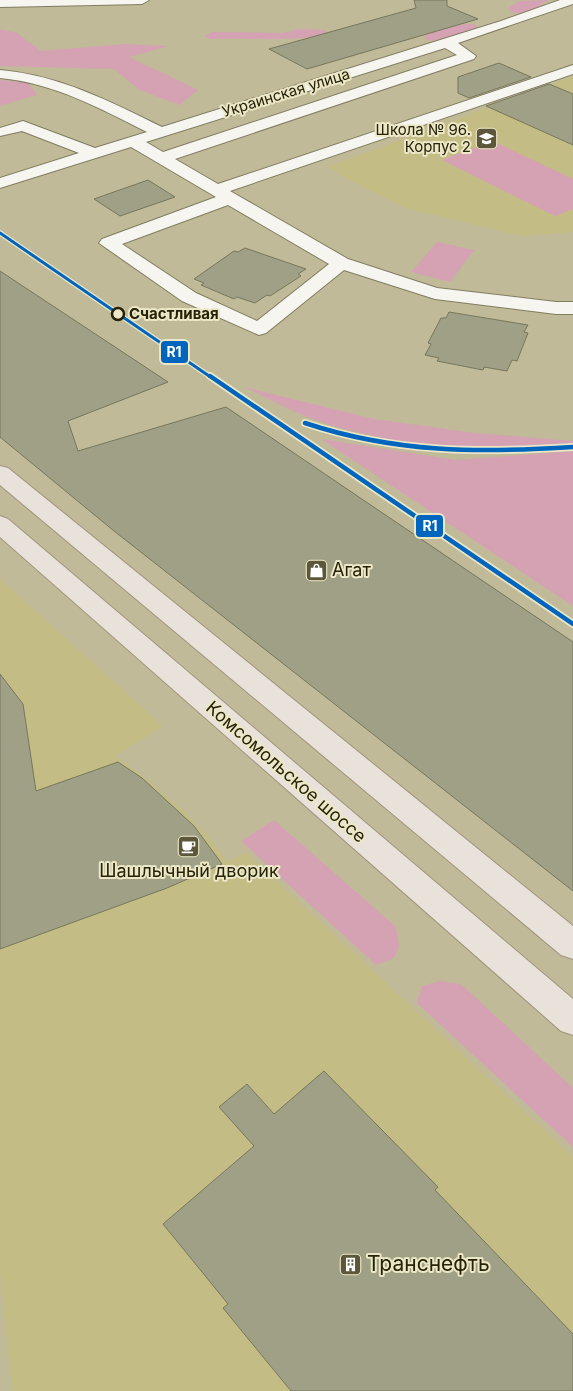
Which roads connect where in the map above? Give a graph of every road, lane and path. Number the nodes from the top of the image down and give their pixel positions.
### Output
1 (142, 0) edge
2 (572, 0) edge
3 (0, 3) edge
4 (446, 42) junction
5 (573, 69) edge
6 (0, 74) edge
7 (2, 132) dead end
8 (160, 132) junction
9 (132, 141) junction
10 (94, 153) junction
11 (161, 158) junction
12 (0, 183) edge
13 (223, 194) junction
14 (341, 263) junction
15 (573, 308) edge
16 (0, 473) edge
17 (0, 524) edge
18 (573, 945) edge
19 (573, 1020) edge

1 - 3 street
2 - 4 street, Украинская улица
4 - 8 street, Украинская улица
4 - 11 street
5 - 13 street
6 - 8 street
7 - 10 street
8 - 9 street, Украинская улица
9 - 10 street, Украинская улица
9 - 11 street
10 - 12 street, Украинская улица
11 - 13 street
13 - 14 street
13 - 14 street
14 - 15 street
16 - 18 main road
17 - 19 main road, Комсомольское шоссе

